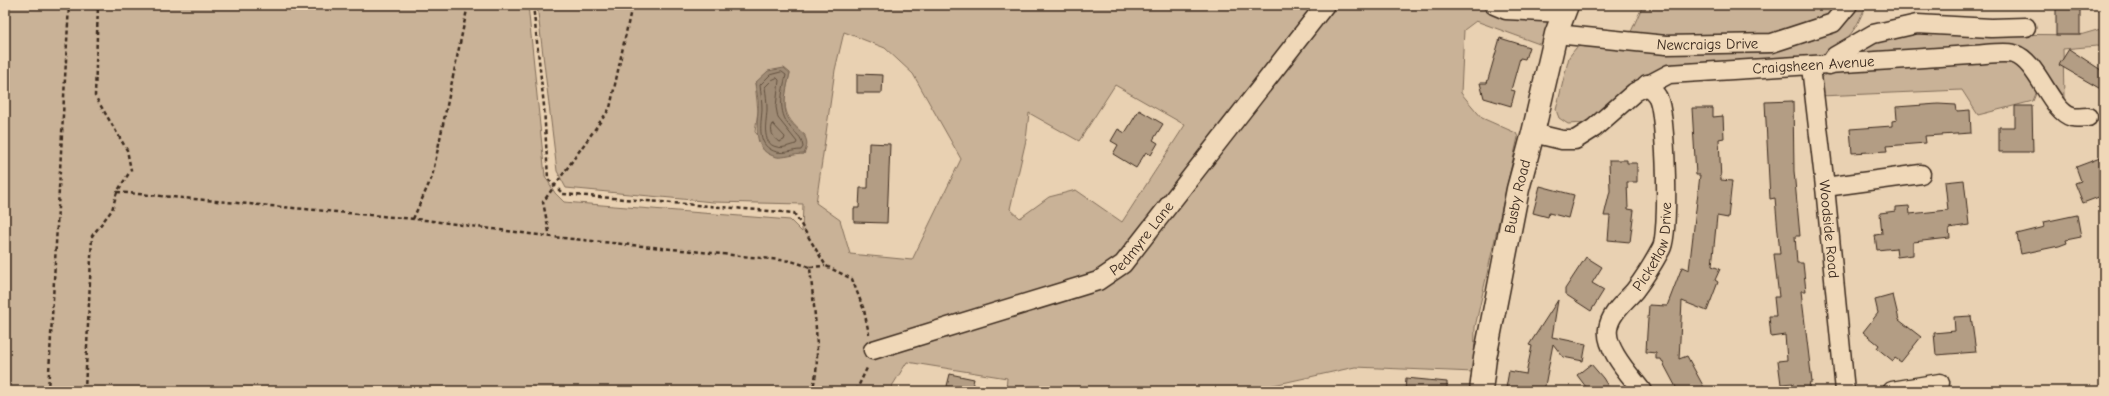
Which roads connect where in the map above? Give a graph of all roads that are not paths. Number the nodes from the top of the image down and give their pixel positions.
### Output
1 (1325, 5) edge
2 (1494, 5) edge
3 (1848, 5) edge
4 (1564, 9) edge
5 (2026, 27) dead end
6 (1556, 34) junction
7 (1829, 65) junction
8 (1811, 67) junction
9 (1647, 84) junction
10 (2088, 117) dead end
11 (1534, 133) junction
12 (1921, 174) dead end
13 (1825, 187) junction
14 (873, 350) road end
15 (1940, 384) dead end
16 (1481, 391) edge
17 (1642, 391) edge
18 (1845, 391) edge
19 (1892, 391) edge

1 - 14 street, Pedmyre Lane
2 - 4 street
3 - 6 street, Newcraigs Drive
4 - 6 main road, Busby Road
5 - 7 street
6 - 11 main road, Busby Road
7 - 8 street, Craigsheen Avenue
7 - 10 street, Craigsheen Avenue
8 - 9 street, Craigsheen Avenue
8 - 13 street, Woodside Road
9 - 11 street, Craigsheen Avenue
9 - 17 street, Picketlaw Drive
11 - 16 main road, Busby Road
12 - 13 street
13 - 18 street, Woodside Road
15 - 19 street

